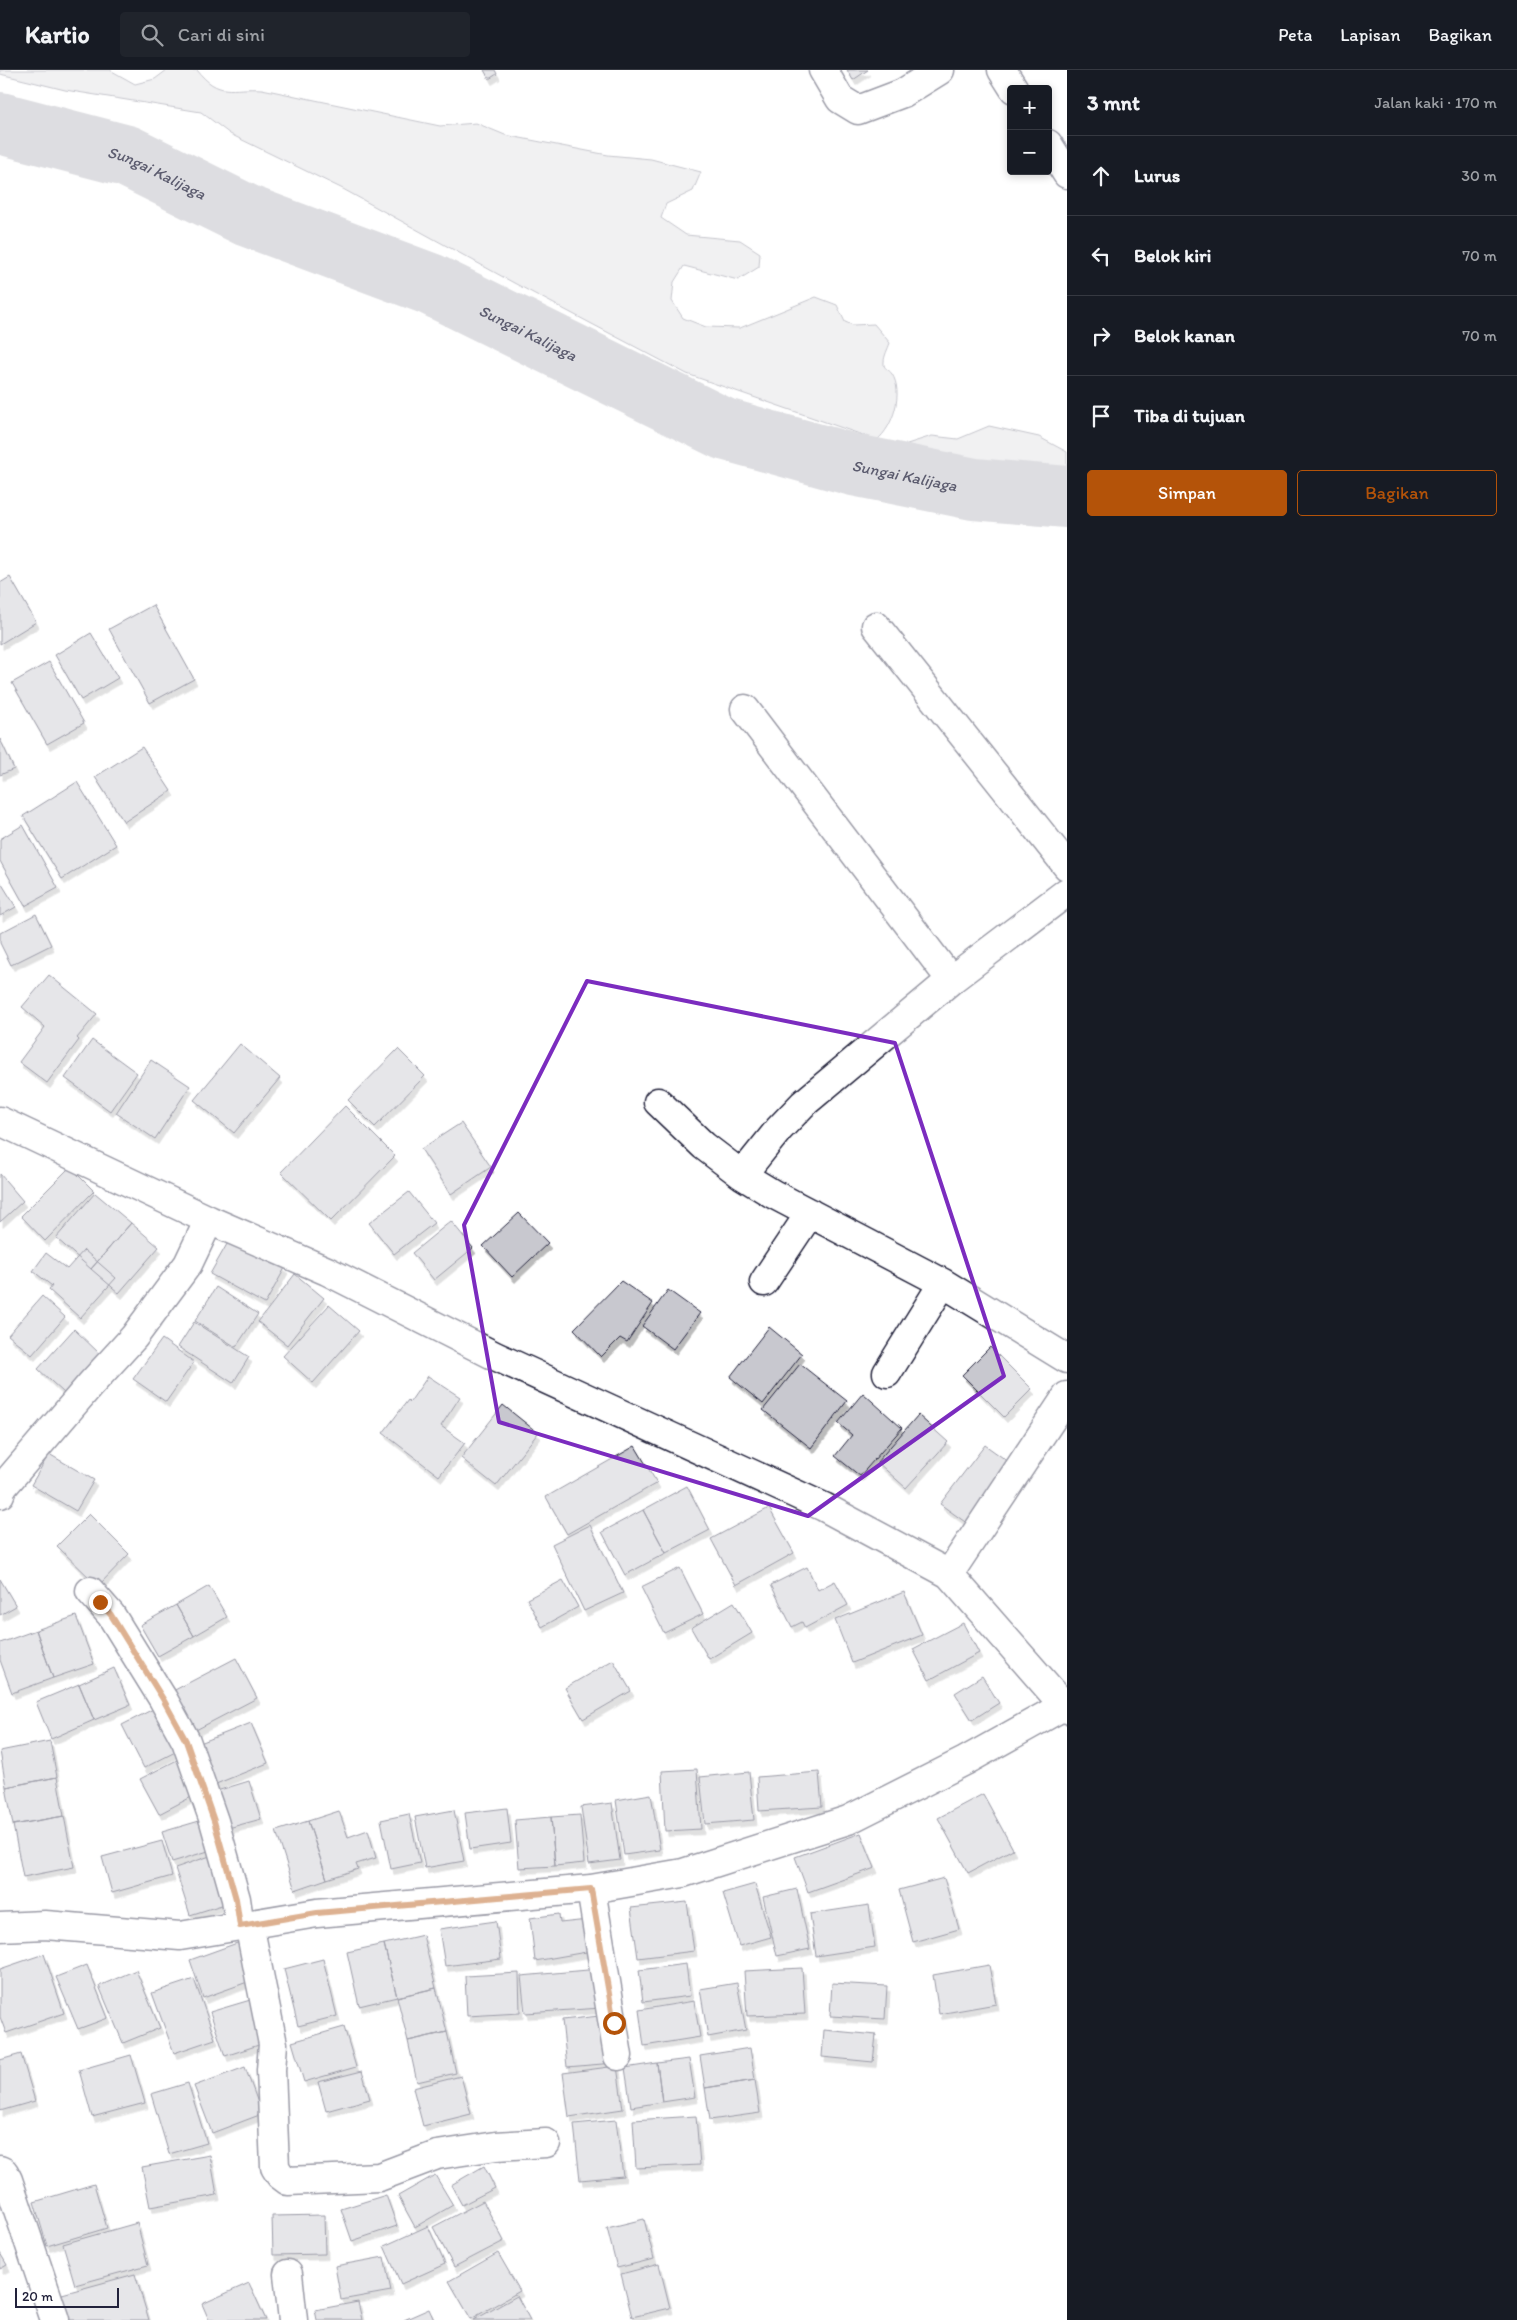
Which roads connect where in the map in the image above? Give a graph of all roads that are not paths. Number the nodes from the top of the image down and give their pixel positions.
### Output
1 (823, 70) edge
2 (940, 70) edge
3 (1002, 70) edge
4 (1011, 85) edge
5 (1052, 150) edge
6 (1067, 174) edge
7 (876, 626) dead end
8 (744, 709) dead end
9 (1067, 866) edge
10 (1067, 892) edge
11 (951, 980) junction
12 (658, 1102) dead end
13 (0, 1121) edge
14 (742, 1175) junction
15 (810, 1213) junction
16 (209, 1220) junction
17 (764, 1282) dead end
18 (943, 1283) junction
19 (1067, 1358) edge
20 (887, 1373) dead end
21 (1067, 1396) edge
22 (0, 1494) edge
23 (949, 1574) junction
24 (90, 1591) dead end
25 (1066, 1706) edge
26 (591, 1889) junction
27 (244, 1925) junction
28 (0, 1927) edge
29 (618, 2056) dead end
30 (546, 2143) dead end
31 (0, 2170) edge
32 (288, 2274) dead end
33 (55, 2320) edge
34 (293, 2320) edge

1 - 2 street
3 - 4 street
5 - 6 street
7 - 9 street
8 - 11 street
10 - 11 street
11 - 14 street
12 - 14 street
13 - 16 street
14 - 15 street
15 - 17 street
15 - 18 street
16 - 22 street
16 - 23 street
18 - 19 street
18 - 20 street
21 - 23 street
23 - 25 street
24 - 27 street
25 - 26 street
26 - 27 street
26 - 29 street
27 - 28 street
27 - 30 street
31 - 33 street
32 - 34 street

